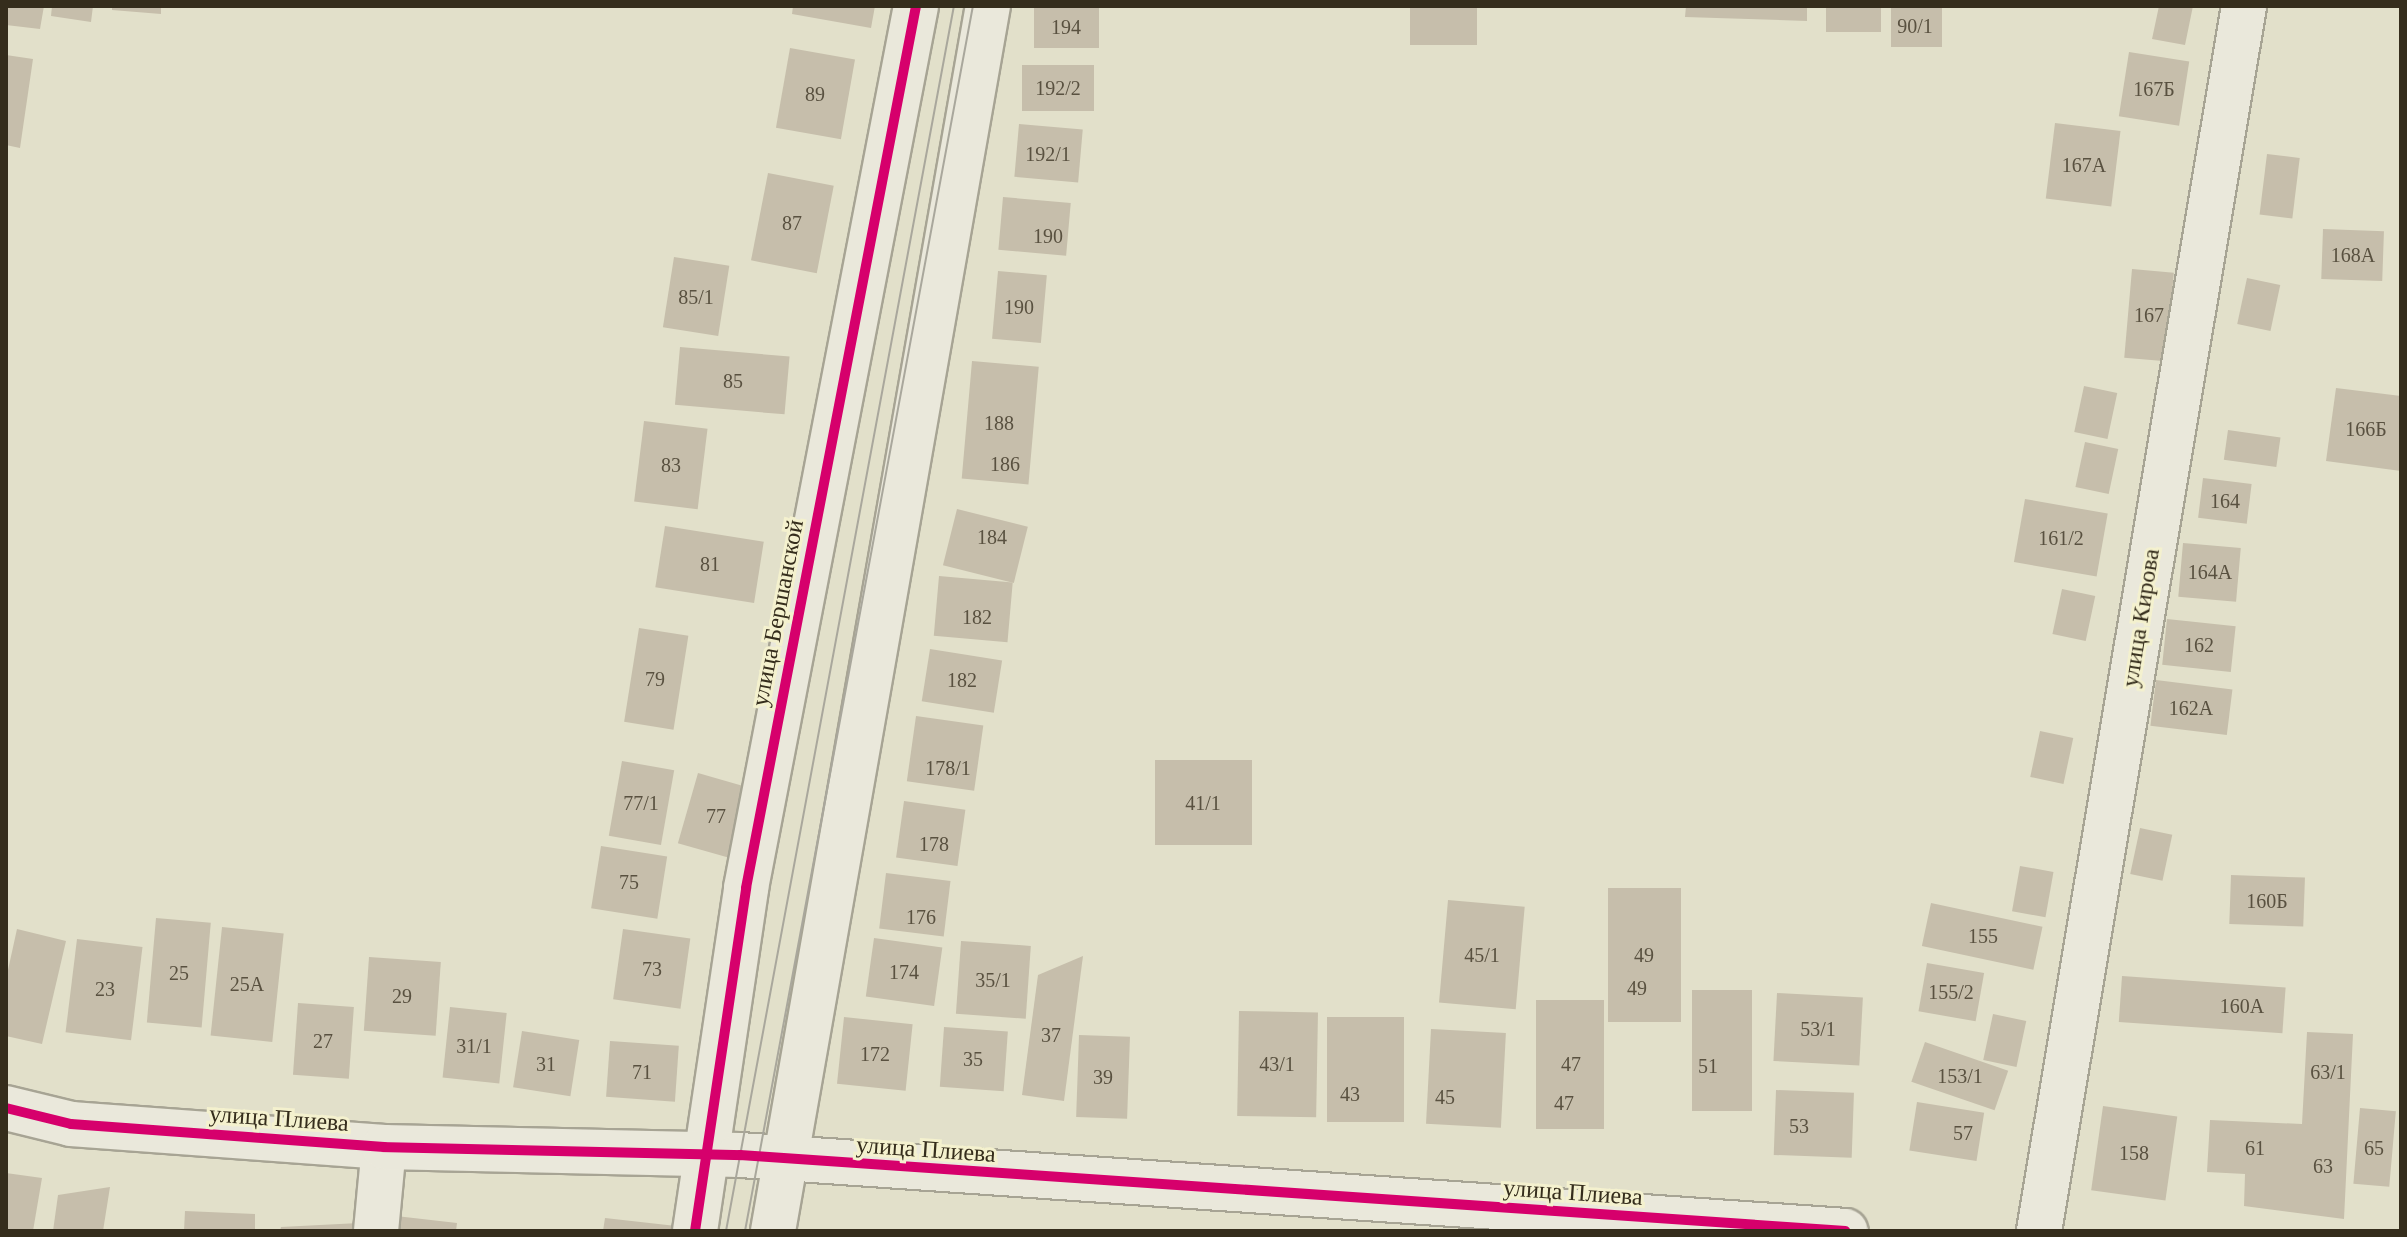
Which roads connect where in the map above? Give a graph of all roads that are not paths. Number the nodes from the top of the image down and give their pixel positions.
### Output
1 (916, 6) edge
2 (988, 6) edge
3 (2244, 6) edge
4 (6, 1108) edge
5 (384, 1147) junction
6 (709, 1156) junction
7 (786, 1160) junction
8 (376, 1231) edge
9 (695, 1231) edge
10 (773, 1231) edge
11 (1845, 1231) edge
12 (2039, 1231) edge

1 - 6 street, улица Бершанской
2 - 7 street
3 - 12 street, улица Кирова
4 - 5 street, улица Плиева
5 - 6 street, улица Плиева
5 - 8 street
6 - 7 street, улица Плиева
6 - 9 street, улица Бершанской
7 - 10 street
7 - 11 street, улица Плиева

